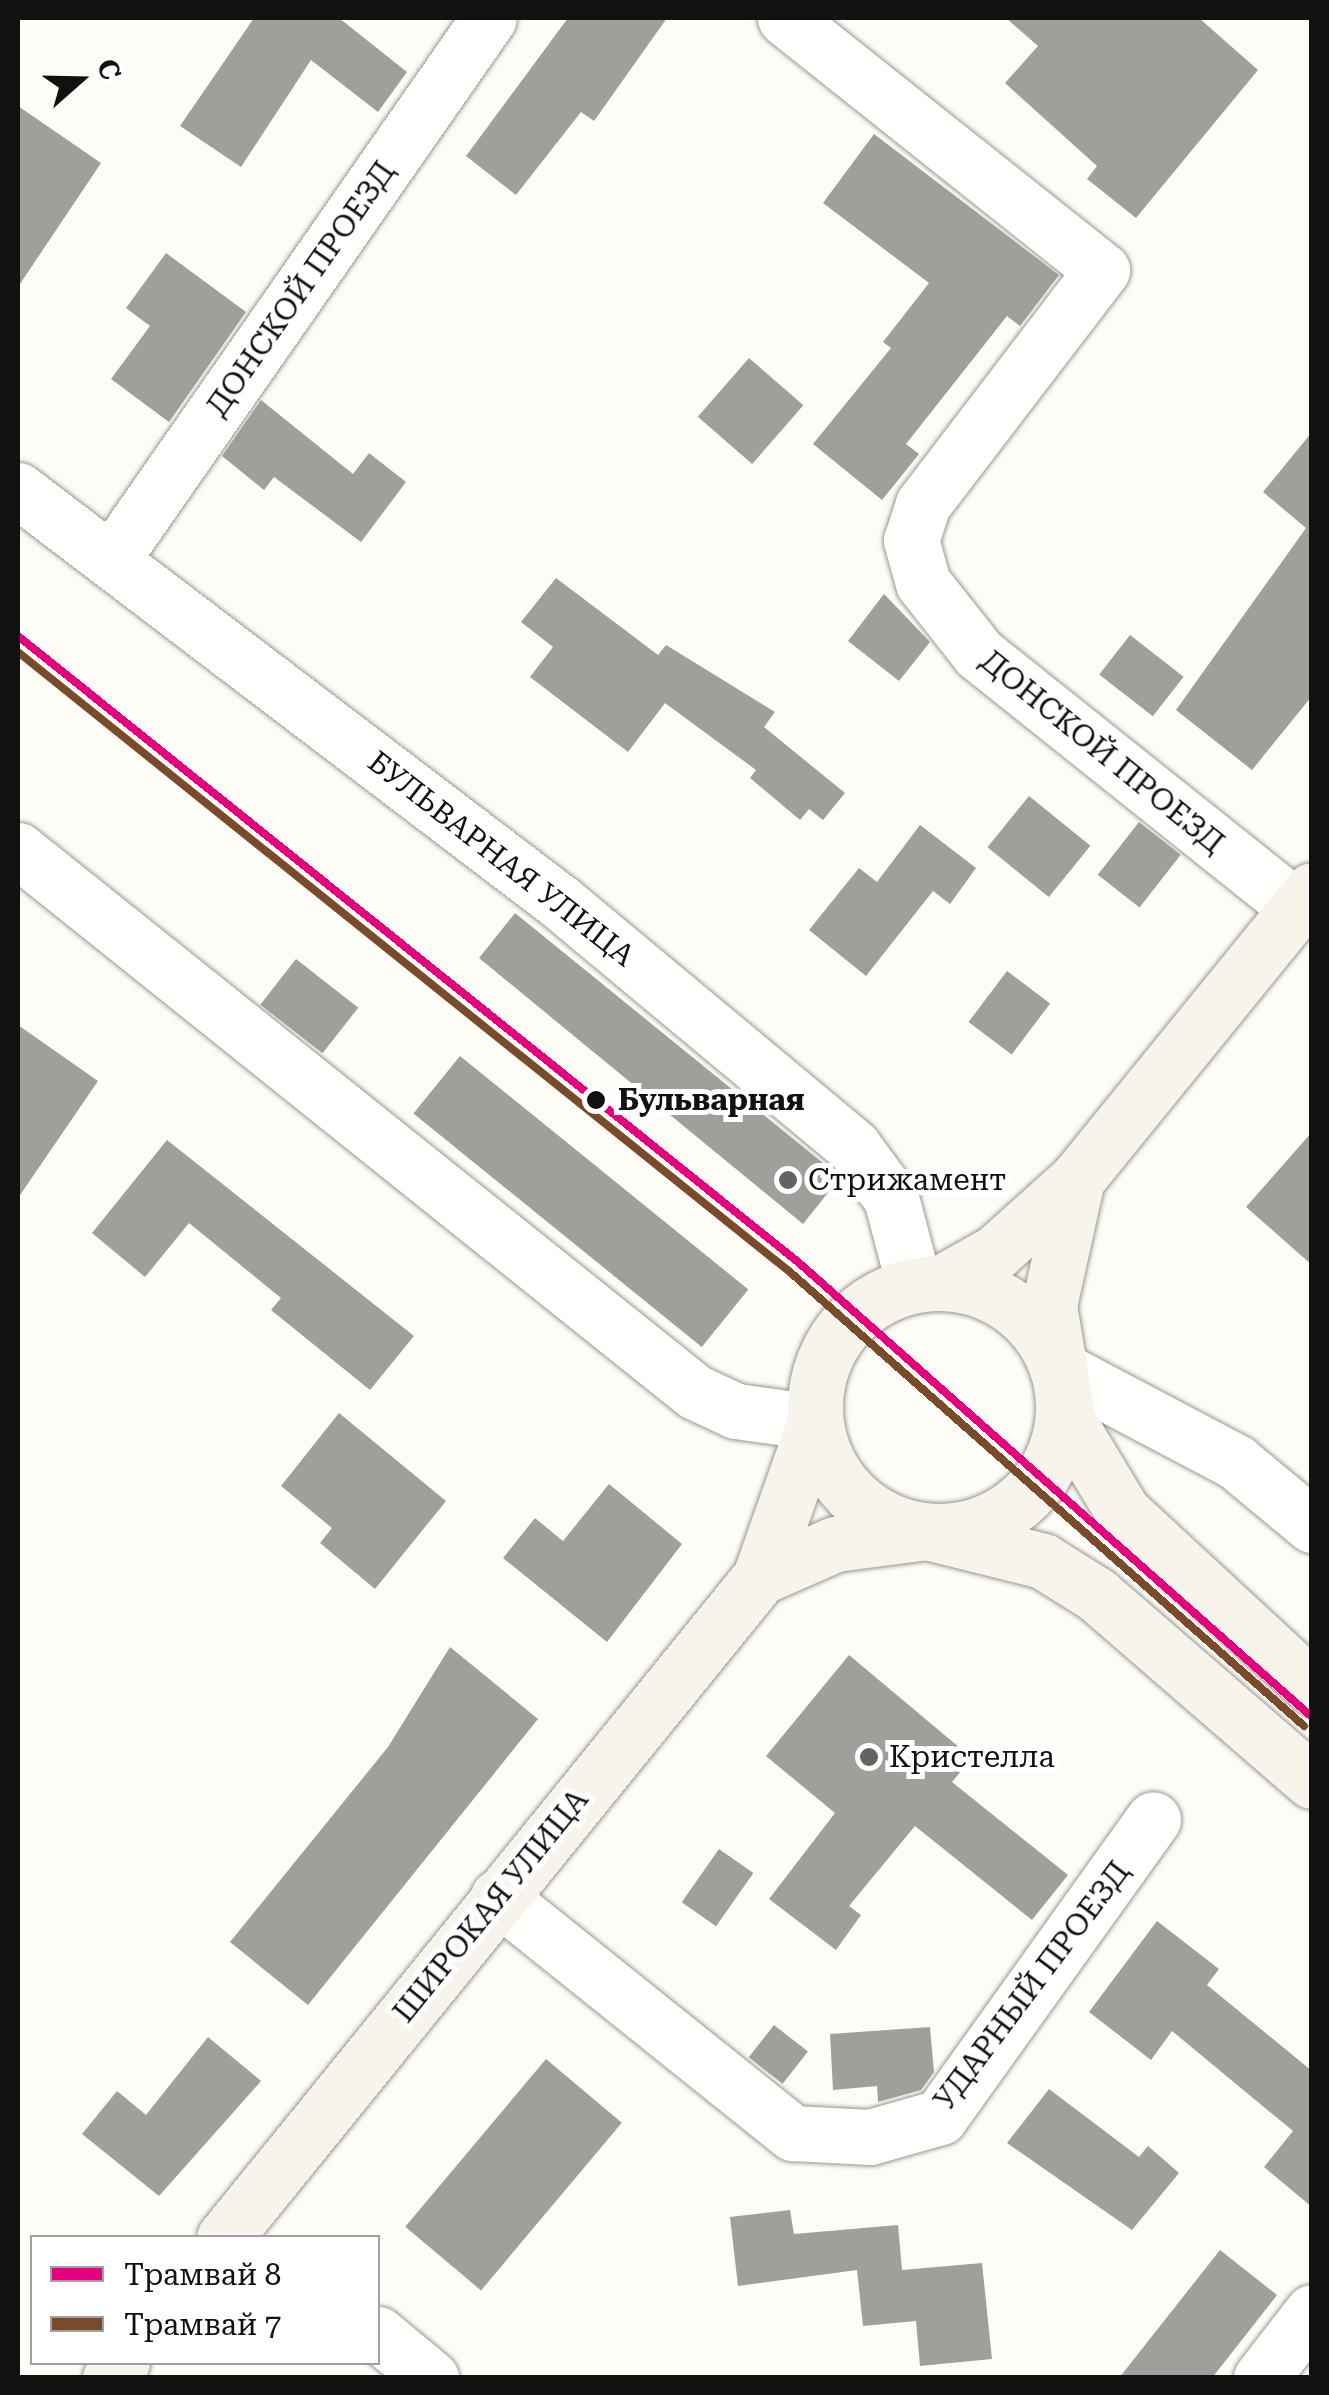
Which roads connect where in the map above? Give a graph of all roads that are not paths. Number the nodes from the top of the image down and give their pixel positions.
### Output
1 (489, 18) edge
2 (786, 18) edge
3 (18, 490) edge
4 (112, 560) junction
5 (18, 850) edge
6 (1304, 899) edge
7 (1076, 1179) junction
8 (929, 1283) junction
9 (1058, 1368) junction
10 (815, 1422) junction
11 (1312, 1525) edge
12 (927, 1532) junction
13 (760, 1577) junction
14 (1312, 1687) edge
15 (1312, 1781) edge
16 (1153, 1819) dead end
17 (498, 1897) junction
18 (240, 2232) edge
19 (1312, 2312) edge
20 (380, 2336) edge
21 (431, 2378) edge
22 (1262, 2378) edge

1 - 4 street, ДОНСКОЙ ПРОЕЗД
2 - 6 street, ДОНСКОЙ ПРОЕЗД
3 - 4 street, БУЛЬВАРНАЯ УЛИЦА
4 - 8 street, БУЛЬВАРНАЯ УЛИЦА
5 - 10 street
6 - 7 main road
7 - 8 main road
7 - 9 main road
8 - 9 main road
8 - 10 main road
9 - 11 street
9 - 12 main road
9 - 14 main road
10 - 12 main road
10 - 13 main road, ШИРОКАЯ УЛИЦА
12 - 13 main road, ШИРОКАЯ УЛИЦА
12 - 15 main road
13 - 17 main road, ШИРОКАЯ УЛИЦА
16 - 17 street, УДАРНЫЙ ПРОЕЗД
17 - 18 main road, ШИРОКАЯ УЛИЦА
19 - 22 street
20 - 21 street

